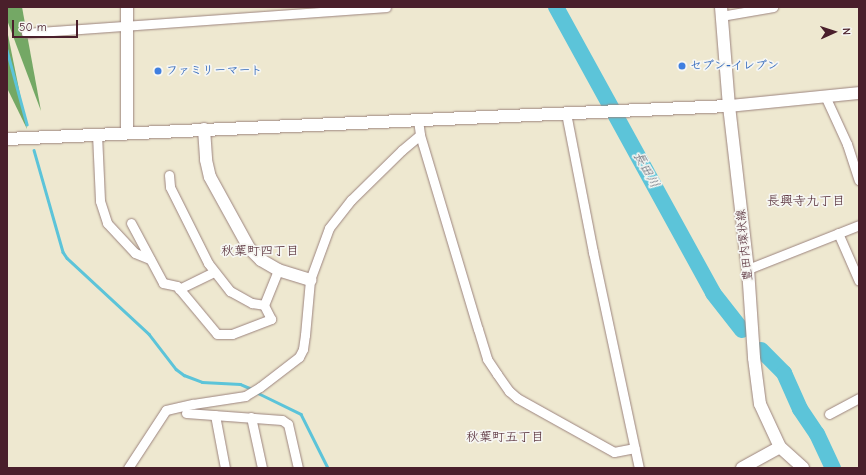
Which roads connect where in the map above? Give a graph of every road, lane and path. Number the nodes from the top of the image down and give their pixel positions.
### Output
1 (127, 7) edge
2 (386, 7) edge
3 (773, 7) edge
4 (721, 11) edge
5 (127, 27) junction
6 (26, 33) dead end
7 (859, 93) edge
8 (825, 96) junction
9 (729, 106) junction
10 (566, 112) junction
11 (418, 120) junction
12 (204, 129) junction
13 (127, 132) junction
14 (97, 134) junction
15 (420, 135) junction
16 (7, 139) edge
17 (169, 175) dead end
18 (859, 180) edge
19 (130, 223) dead end
20 (859, 225) edge
21 (838, 233) junction
22 (150, 259) junction
23 (748, 269) junction
24 (278, 270) junction
25 (214, 272) junction
26 (310, 280) junction
27 (859, 281) edge
28 (179, 289) junction
29 (264, 305) junction
30 (859, 398) edge
31 (186, 413) dead end
32 (829, 414) dead end
33 (215, 415) junction
34 (252, 417) junction
35 (780, 447) junction
36 (635, 448) junction
37 (128, 468) edge
38 (225, 468) edge
39 (262, 468) edge
40 (298, 468) edge
41 (639, 468) edge
42 (742, 468) edge
43 (803, 468) edge

1 - 5 street
2 - 5 street
3 - 4 street
4 - 9 street, 豊田内環状線
5 - 6 street
5 - 13 street
7 - 8 street
8 - 9 street
8 - 18 street
9 - 10 street
9 - 23 street, 豊田内環状線
10 - 11 street
10 - 36 street
11 - 12 street
11 - 15 street
12 - 13 street
12 - 24 street
13 - 14 street
14 - 16 street
14 - 22 street
15 - 26 street
15 - 36 street
17 - 25 street
19 - 22 street
20 - 21 street
21 - 23 street
21 - 27 street
22 - 28 street
23 - 35 street, 豊田内環状線
24 - 26 street
24 - 29 street
25 - 28 street
25 - 29 street
26 - 37 street
28 - 29 street
30 - 32 street
31 - 33 street
33 - 34 street
33 - 38 street
34 - 39 street
34 - 40 street
35 - 42 street
35 - 43 street, 豊田内環状線
36 - 41 street

